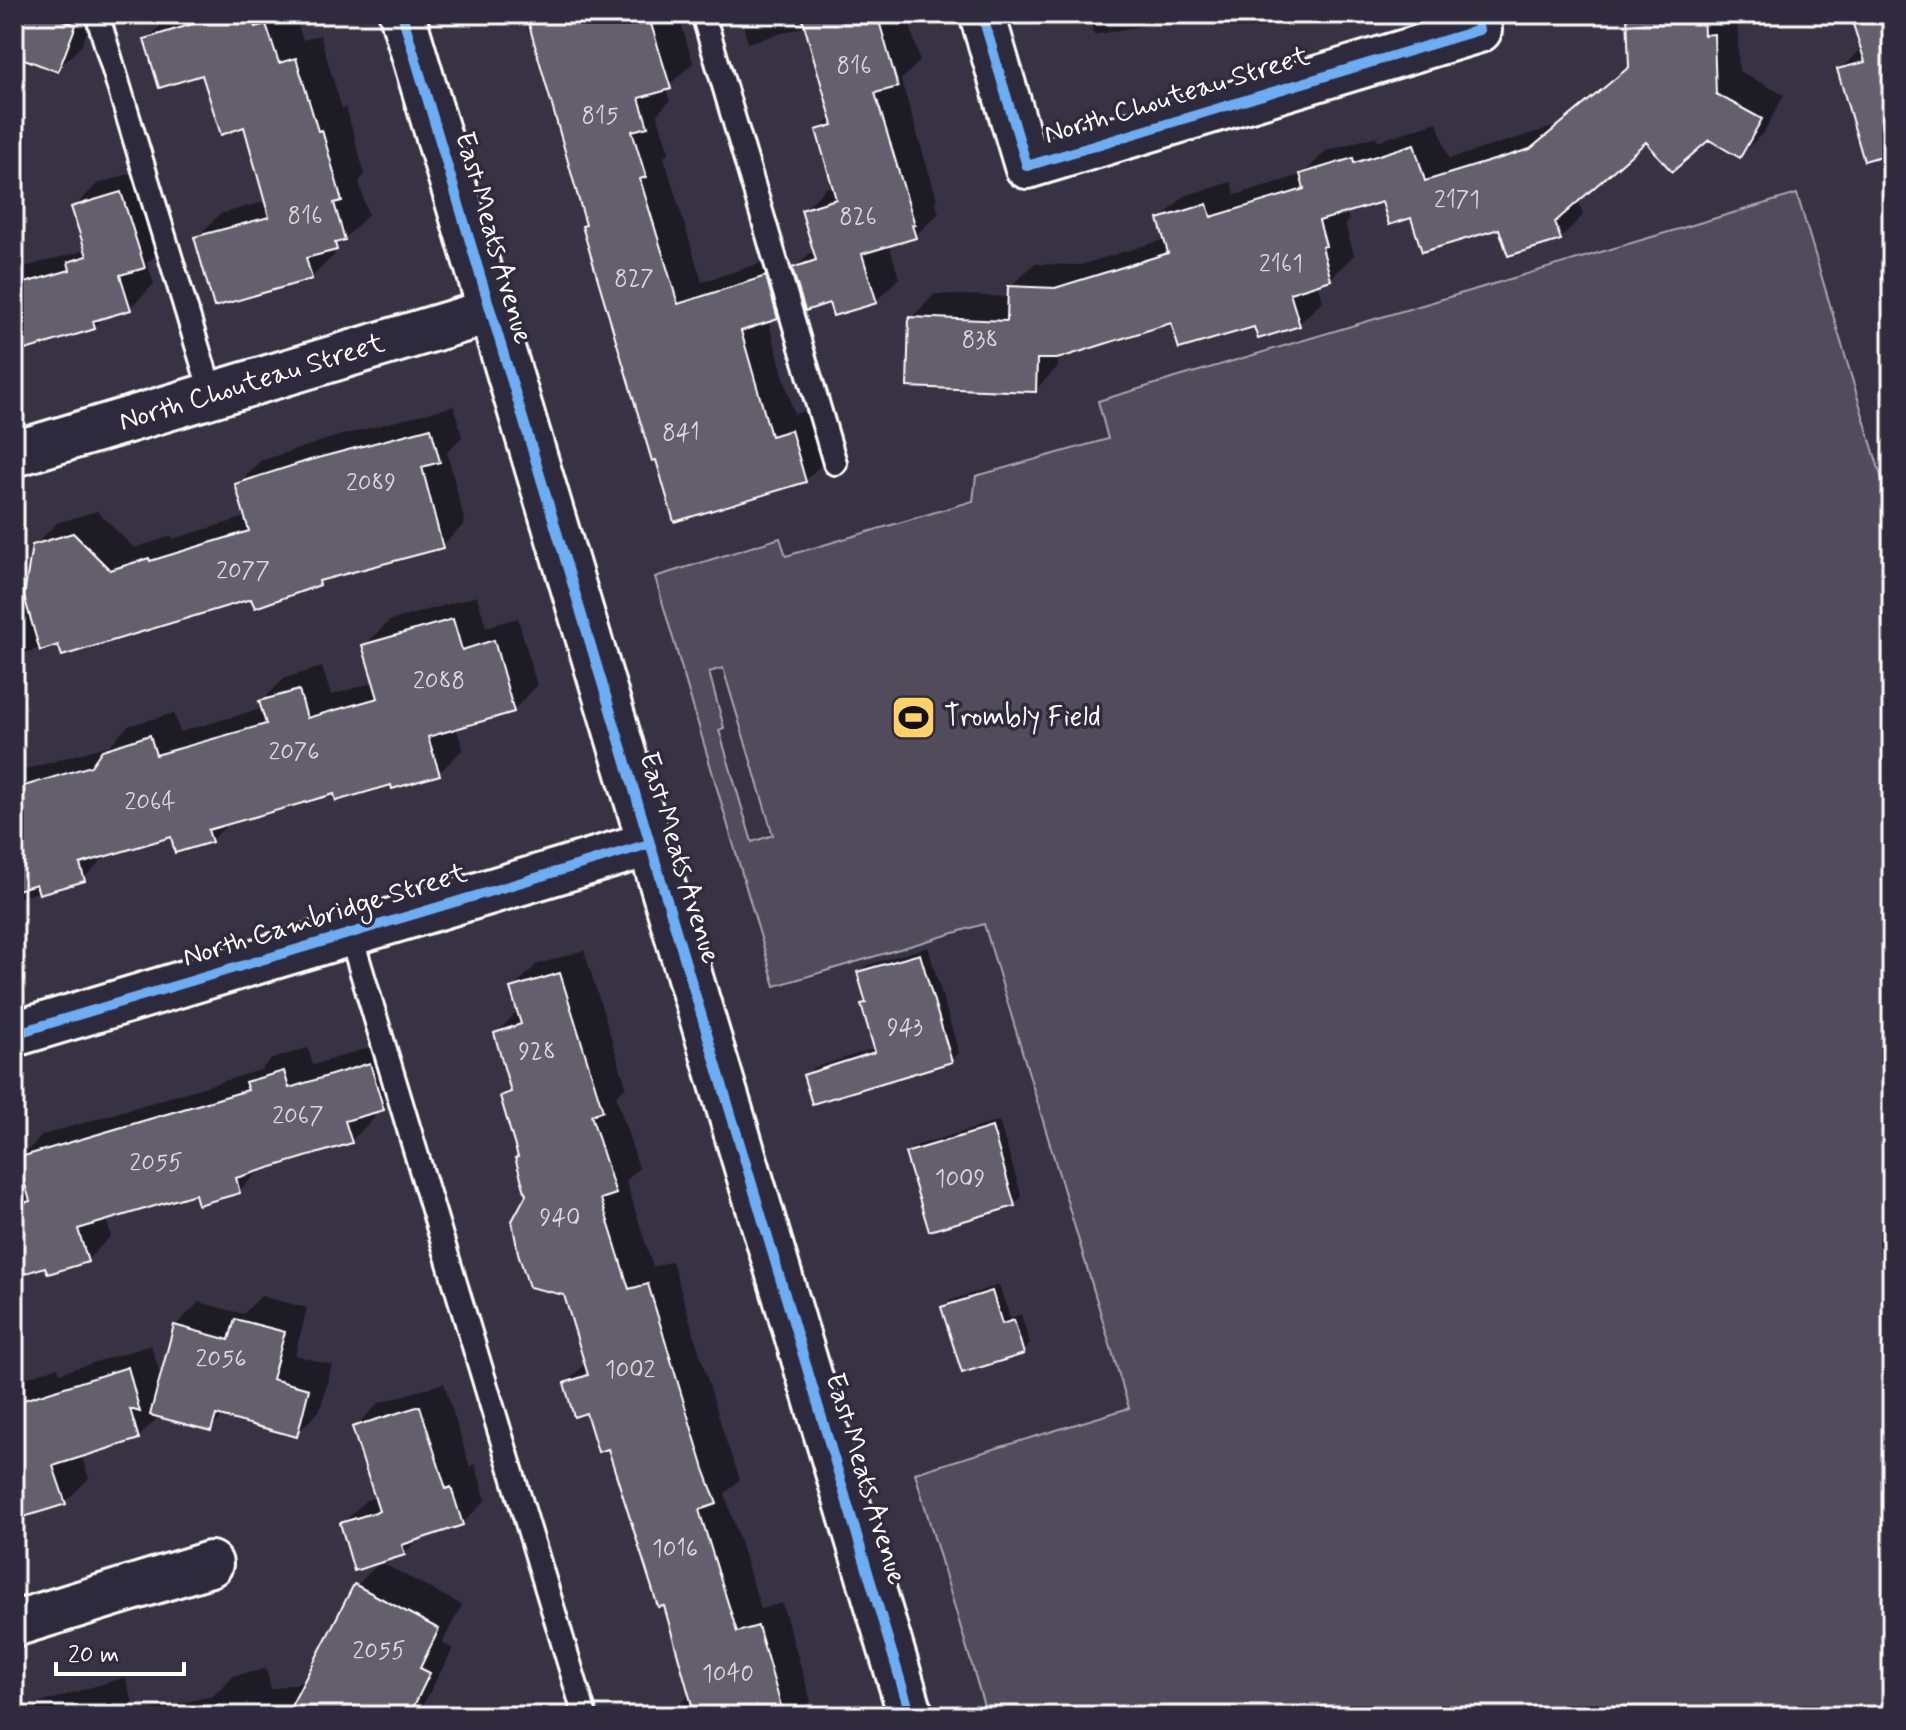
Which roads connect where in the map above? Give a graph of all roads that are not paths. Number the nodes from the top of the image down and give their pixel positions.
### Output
1 (97, 14) edge
2 (402, 14) edge
3 (703, 14) edge
4 (982, 14) edge
5 (1477, 22) edge
6 (489, 312) junction
7 (212, 395) junction
8 (14, 454) edge
9 (835, 463) dead end
10 (649, 844) junction
11 (350, 933) junction
12 (14, 1034) edge
13 (210, 1564) dead end
14 (14, 1624) edge
15 (585, 1716) edge
16 (911, 1716) edge

1 - 7 lane
2 - 6 street, East Meats Avenue
3 - 9 lane
4 - 5 street, North Chouteau Street
6 - 7 street, North Chouteau Street
6 - 10 street, East Meats Avenue
7 - 8 street, North Chouteau Street
10 - 11 street, North Cambridge Street
10 - 16 street, East Meats Avenue
11 - 12 street, North Cambridge Street
11 - 15 lane
13 - 14 street

